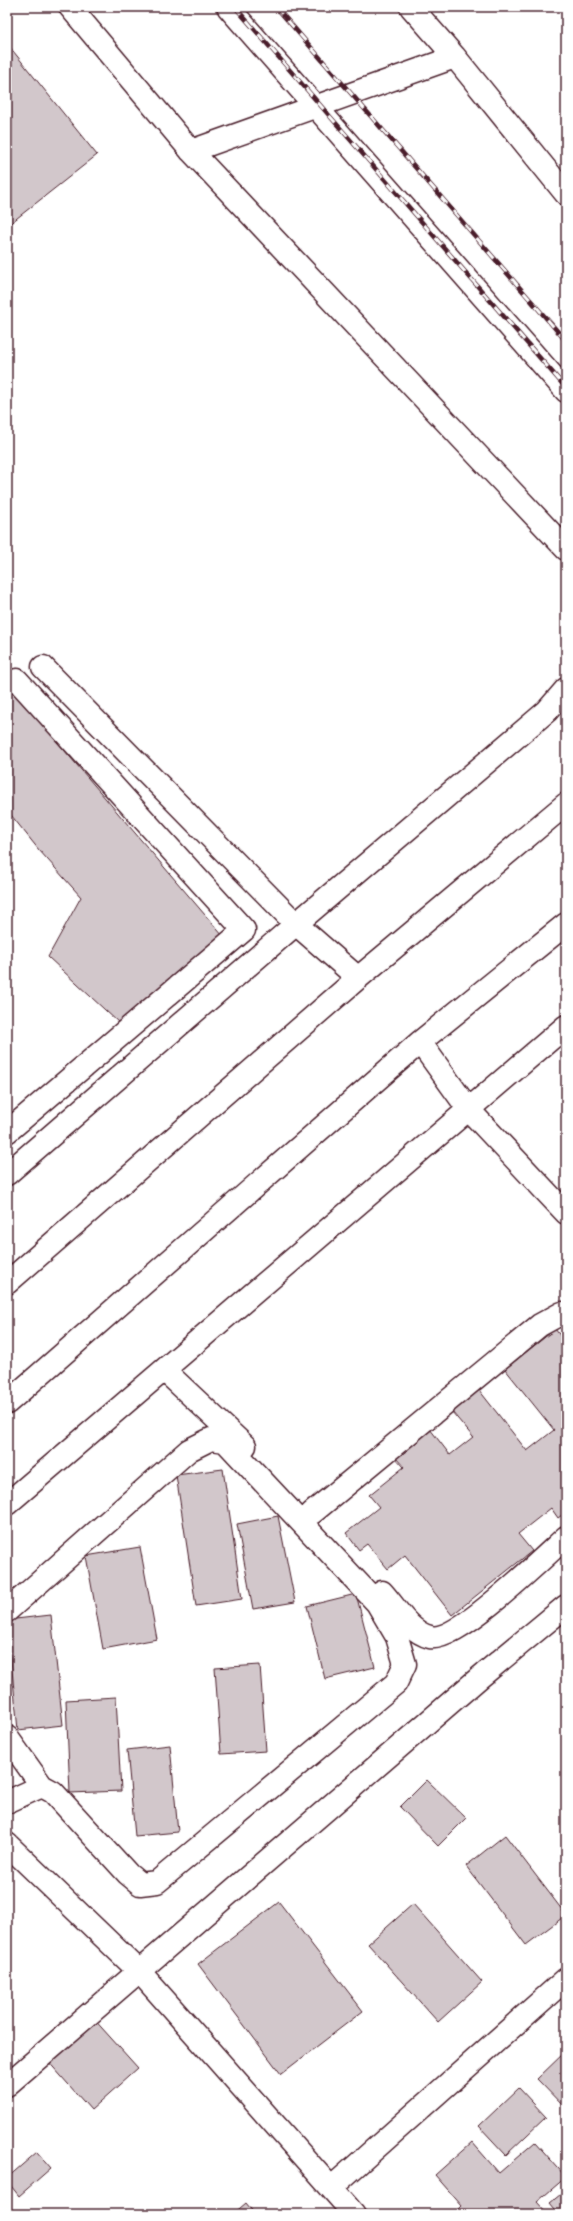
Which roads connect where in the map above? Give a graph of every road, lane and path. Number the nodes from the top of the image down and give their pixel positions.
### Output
1 (70, 7) edge
2 (228, 7) edge
3 (411, 7) edge
4 (455, 57) junction
5 (315, 106) junction
6 (191, 151) junction
7 (566, 194) edge
8 (566, 391) edge
9 (566, 549) edge
10 (43, 667) dead end
11 (7, 682) edge
12 (566, 690) edge
13 (566, 804) edge
14 (296, 924) junction
15 (566, 924) edge
16 (358, 978) junction
17 (566, 1026) edge
18 (420, 1042) junction
19 (468, 1110) junction
20 (8, 1131) edge
21 (31, 1153) junction
22 (7, 1174) edge
23 (566, 1212) edge
24 (7, 1283) edge
25 (566, 1315) edge
26 (164, 1370) junction
27 (7, 1403) edge
28 (7, 1504) edge
29 (312, 1513) junction
30 (566, 1537) edge
31 (566, 1606) edge
32 (7, 1611) edge
33 (7, 1737) edge
34 (42, 1786) junction
35 (7, 1802) edge
36 (7, 1844) edge
37 (139, 1971) junction
38 (566, 1979) edge
39 (7, 2085) edge
40 (331, 2188) junction
41 (354, 2214) edge

1 - 6 street
2 - 5 street
3 - 4 street
4 - 5 street
4 - 7 street
5 - 6 street
5 - 8 street
6 - 9 street
10 - 14 street
11 - 20 street
12 - 14 street
13 - 16 street
14 - 16 street
14 - 21 street
15 - 18 street
16 - 24 street
17 - 19 street
18 - 19 street
18 - 27 street
19 - 23 street
19 - 26 street
20 - 21 street
21 - 22 street
25 - 29 street
26 - 28 street
26 - 29 street
29 - 30 street
31 - 37 street
32 - 34 street
33 - 34 street
34 - 35 street
36 - 37 street
37 - 39 street
37 - 40 street
38 - 40 street
40 - 41 street

